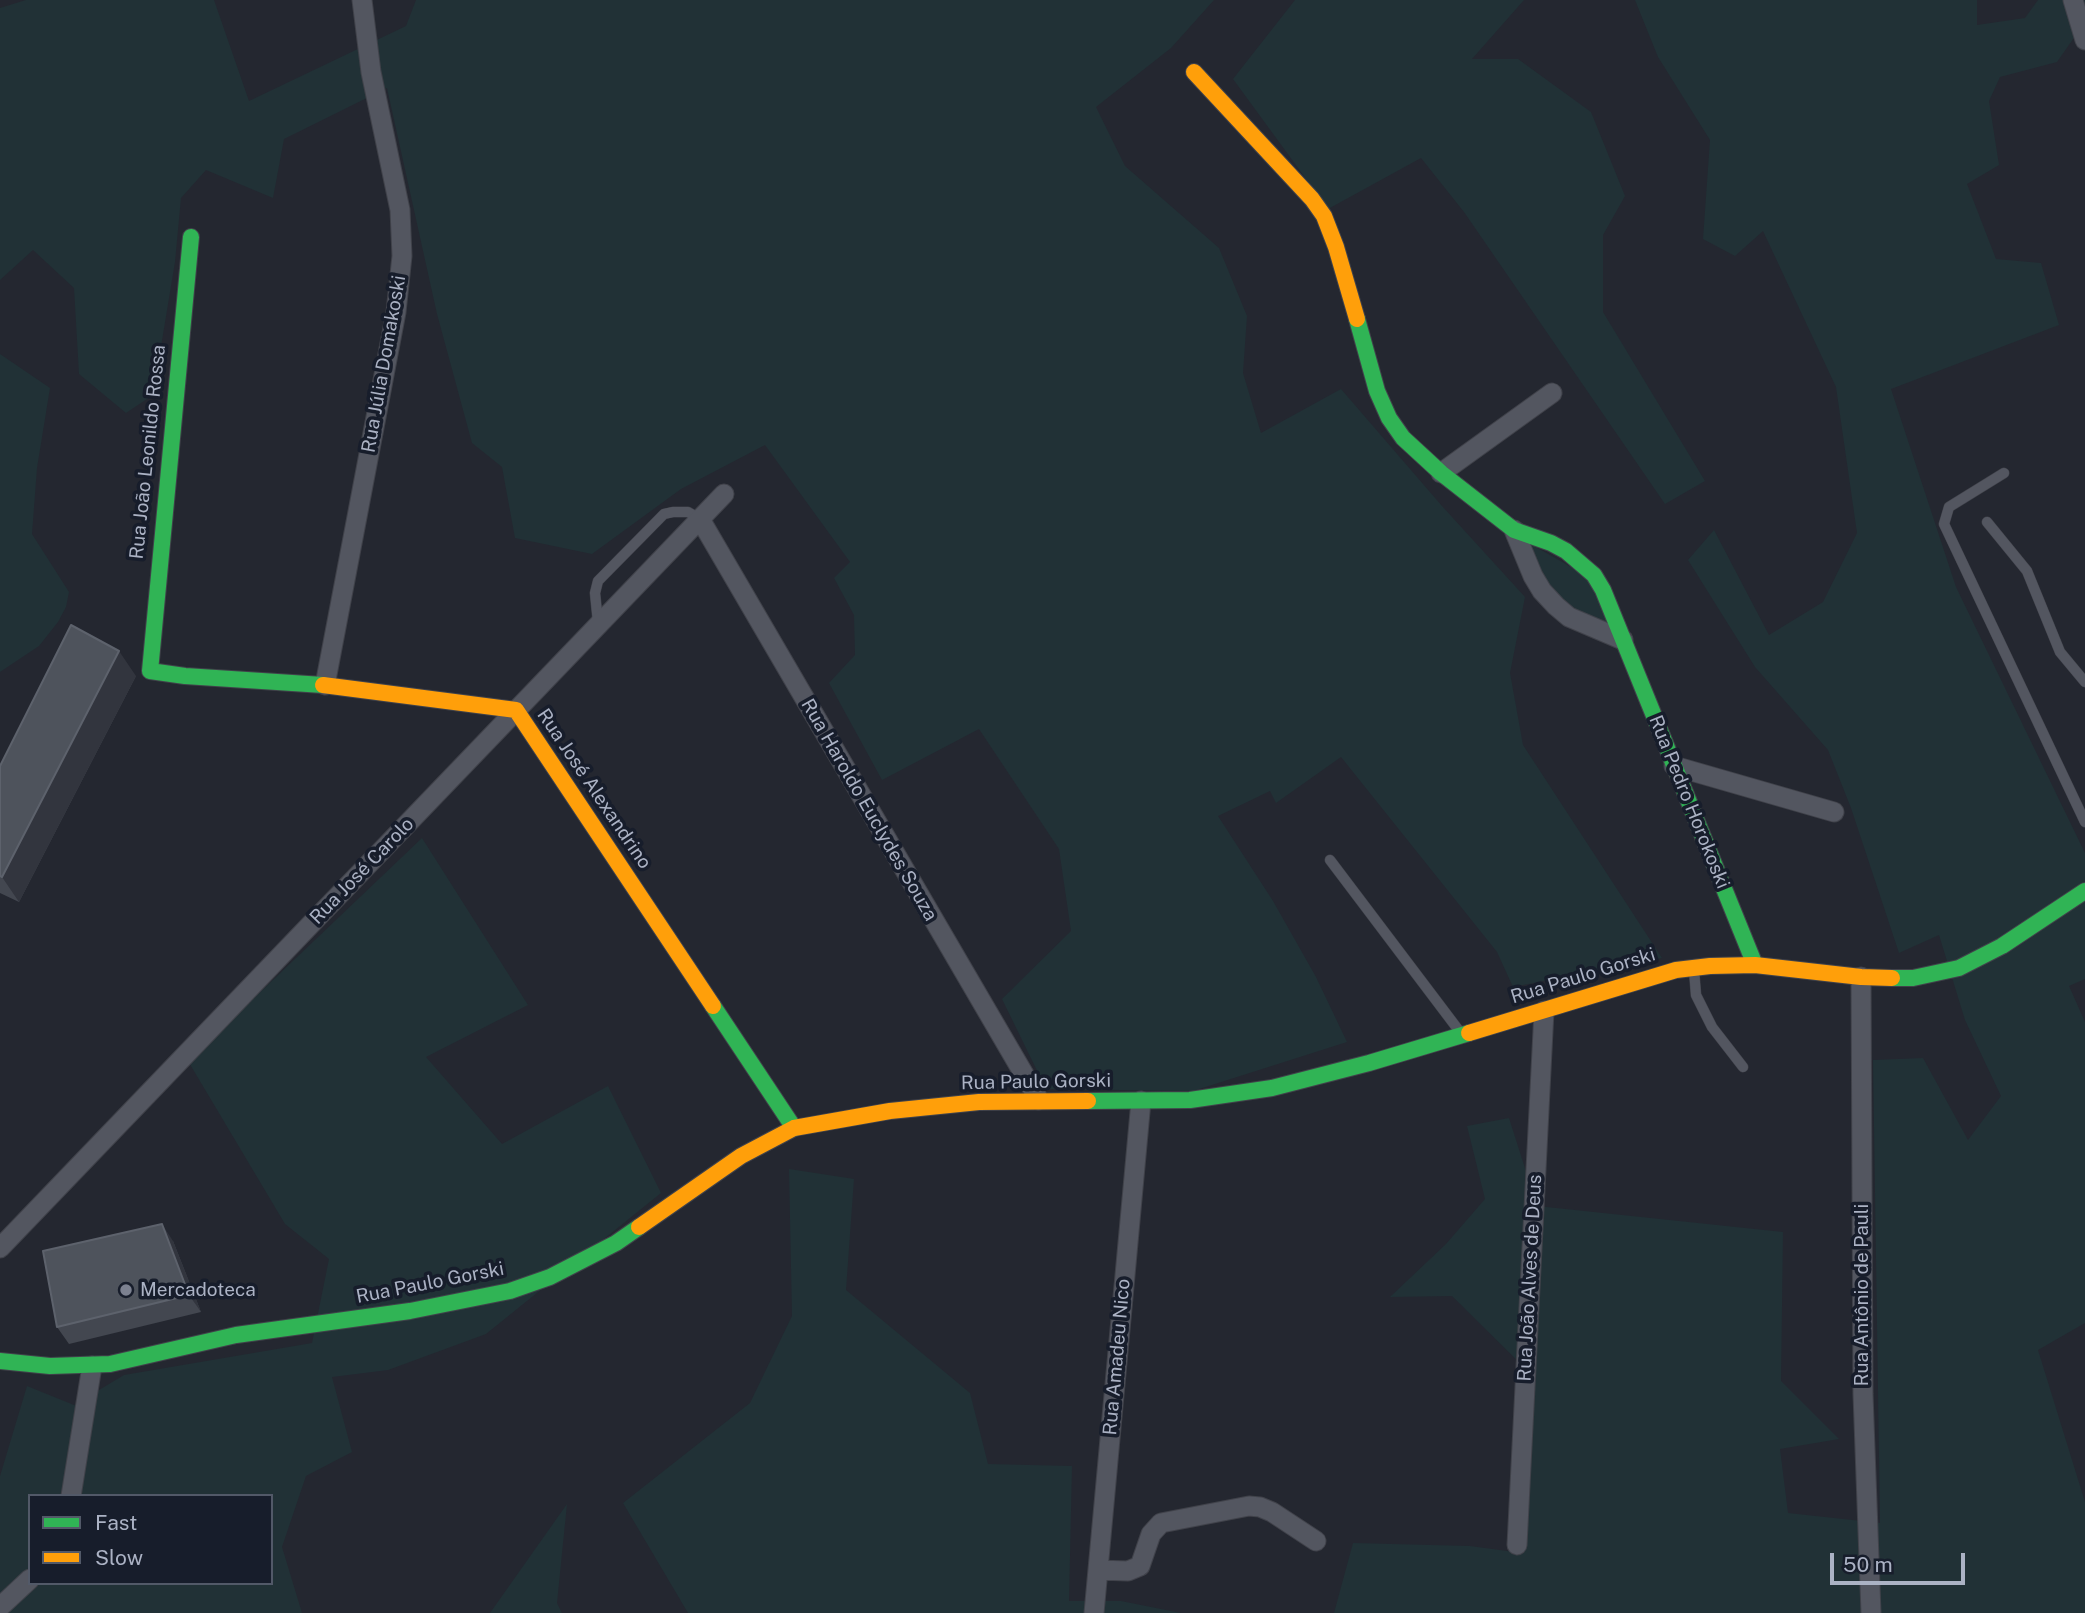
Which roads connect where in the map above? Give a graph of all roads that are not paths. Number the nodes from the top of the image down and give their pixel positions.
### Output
1 (362, 0) edge
2 (2073, 0) edge
3 (2085, 40) edge
4 (1194, 72) dead end
5 (191, 237) dead end
6 (1552, 393) dead end
7 (1441, 473) junction
8 (2004, 473) dead end
9 (724, 494) dead end
10 (700, 519) junction
11 (1987, 522) dead end
12 (1514, 530) junction
13 (598, 625) junction
14 (1623, 640) junction
15 (150, 671) joint
16 (2085, 682) edge
17 (325, 685) junction
18 (516, 710) junction
19 (1674, 766) junction
20 (1834, 812) dead end
21 (2085, 822) edge
22 (1330, 860) dead end
23 (2085, 891) edge
24 (1755, 965) junction
25 (1694, 968) junction
26 (1861, 976) junction
27 (1544, 1011) junction
28 (1462, 1035) junction
29 (1743, 1068) dead end
30 (1039, 1100) junction
31 (1141, 1101) junction
32 (794, 1128) junction
33 (0, 1248) edge
34 (0, 1361) edge
35 (92, 1366) junction
36 (71, 1494) edge
37 (1316, 1541) dead end
38 (1517, 1545) dead end
39 (1098, 1570) junction
40 (28, 1581) edge
41 (0, 1607) edge
42 (1094, 1613) edge
43 (1871, 1613) edge

1 - 17 street, Rua Júlia Domakoski
2 - 3 street
4 - 7 street, Rua Pedro Horokoski
5 - 15 street, Rua João Leonildo Rossa
6 - 7 street
7 - 12 street, Rua Pedro Horokoski
8 - 21 lane
9 - 10 street, Rua José Carolo
10 - 13 street, Rua José Carolo
10 - 13 lane
10 - 30 street, Rua Haroldo Euclydes Souza
11 - 16 lane
12 - 14 street, Rua Pedro Horokoski
12 - 14 street, Rua Pedro Horokoski
13 - 18 street, Rua José Carolo
14 - 19 street, Rua Pedro Horokoski
15 - 17 street, Rua José Alexandrino
17 - 18 street, Rua José Alexandrino
18 - 32 street, Rua José Alexandrino
18 - 33 street, Rua José Carolo
19 - 20 street
19 - 24 street, Rua Pedro Horokoski
22 - 28 lane
23 - 26 street, Rua Paulo Gorski
24 - 25 street, Rua Paulo Gorski
24 - 26 street, Rua Paulo Gorski
25 - 27 street, Rua Paulo Gorski
25 - 29 lane
26 - 43 street, Rua Antônio de Pauli
27 - 28 street, Rua Paulo Gorski
27 - 38 street, Rua João Alves de Deus
28 - 31 street, Rua Paulo Gorski
30 - 31 street, Rua Paulo Gorski
30 - 32 street, Rua Paulo Gorski
31 - 39 street, Rua Amadeu Nico
32 - 35 street, Rua Paulo Gorski
34 - 35 street, Rua Paulo Gorski
35 - 36 street
37 - 39 street
39 - 42 street, Rua Amadeu Nico
40 - 41 street

